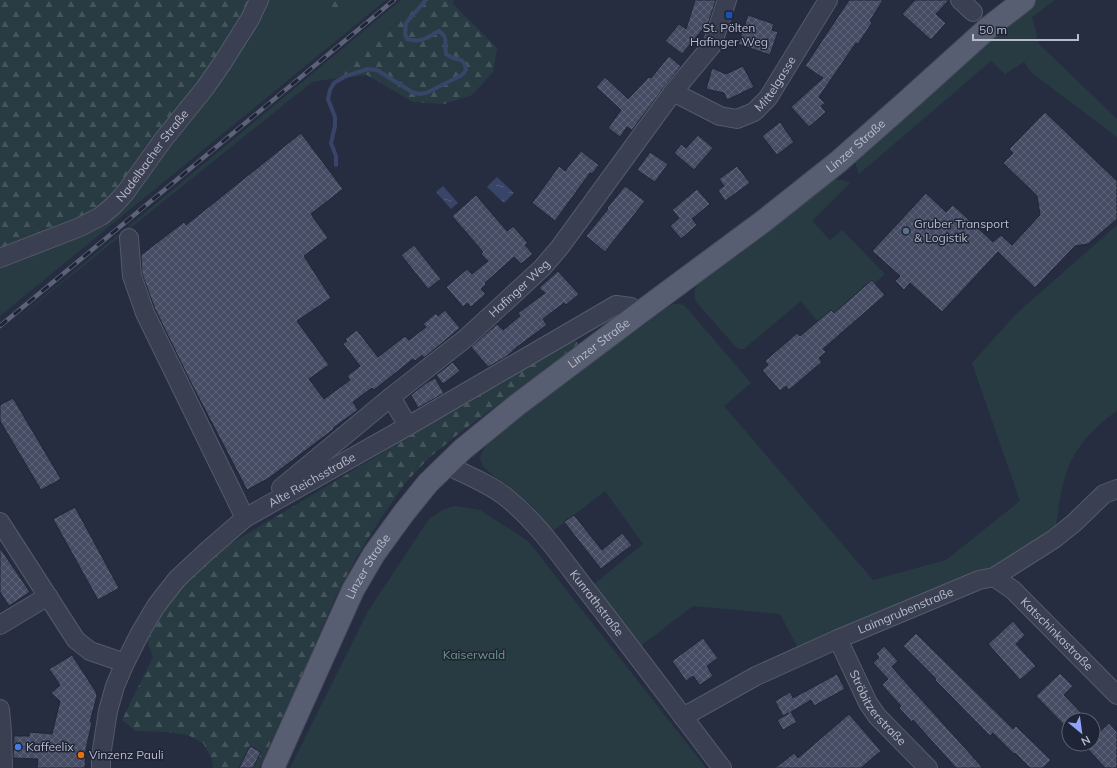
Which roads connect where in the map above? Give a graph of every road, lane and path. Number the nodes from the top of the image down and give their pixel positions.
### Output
1 (259, 0) edge
2 (727, 0) edge
3 (828, 0) edge
4 (960, 0) edge
5 (1024, 0) edge
6 (973, 12) dead end
7 (673, 92) junction
8 (129, 238) dead end
9 (0, 258) edge
10 (638, 314) junction
11 (391, 397) junction
12 (408, 426) junction
13 (446, 465) junction
14 (1117, 489) edge
15 (245, 518) junction
16 (0, 522) edge
17 (994, 577) junction
18 (48, 596) junction
19 (0, 625) edge
20 (838, 639) junction
21 (124, 662) junction
22 (1117, 695) edge
23 (0, 709) edge
24 (683, 717) junction
25 (2, 768) edge
26 (100, 768) edge
27 (273, 768) edge
28 (722, 768) edge
29 (928, 768) edge

1 - 9 street, Nadelbacher Straße
2 - 7 street, Hafinger Weg
3 - 7 street, Mittelgasse
4 - 6 street
5 - 10 main road, Linzer Straße
7 - 11 street, Hafinger Weg
8 - 15 street
10 - 12 street, Alte Reichsstraße
10 - 13 main road, Linzer Straße
11 - 12 street
11 - 15 street, Hafinger Weg
12 - 15 street, Alte Reichsstraße
13 - 24 street, Kunrathstraße
13 - 27 main road, Linzer Straße
14 - 17 street, Laimgrubenstraße
15 - 21 street, Alte Reichsstraße
16 - 18 street
17 - 20 street, Laimgrubenstraße
17 - 22 street, Katschinkastraße
18 - 19 street
18 - 21 street
20 - 24 street, Laimgrubenstraße
20 - 29 street, Ströbitzerstraße
21 - 26 street, Alte Reichsstraße
23 - 25 street
24 - 28 street, Kunrathstraße

